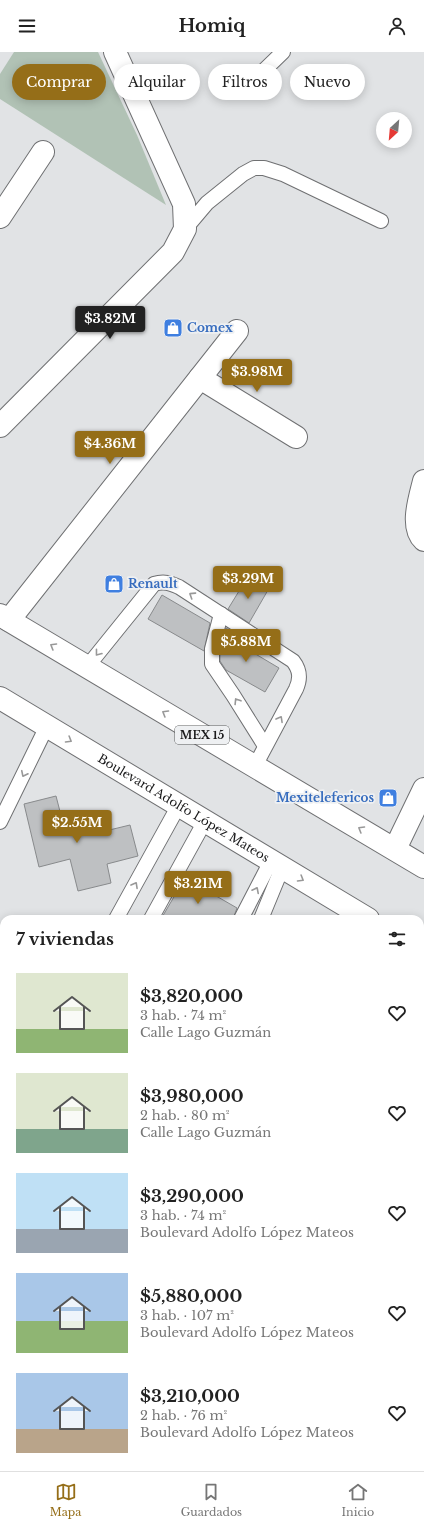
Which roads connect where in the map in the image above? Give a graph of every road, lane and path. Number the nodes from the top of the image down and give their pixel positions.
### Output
1 (115, 52) edge
2 (283, 52) edge
3 (271, 64) edge
4 (42, 152) dead end
5 (0, 217) edge
6 (381, 221) dead end
7 (184, 229) junction
8 (237, 331) dead end
9 (200, 378) junction
10 (0, 426) edge
11 (296, 437) dead end
12 (424, 481) edge
13 (424, 540) edge
14 (221, 614) junction
15 (4, 617) edge
16 (87, 666) junction
17 (0, 698) edge
18 (47, 726) junction
19 (265, 746) junction
20 (254, 766) junction
21 (424, 789) edge
22 (179, 805) junction
23 (205, 821) junction
24 (0, 822) edge
25 (395, 849) junction
26 (277, 864) junction
27 (424, 867) edge
28 (118, 915) edge
29 (153, 915) edge
30 (244, 915) edge
31 (262, 915) edge
32 (361, 915) edge

1 - 7 street
2 - 3 lane
4 - 5 street
6 - 7 lane
7 - 10 street
8 - 9 street
9 - 11 street
9 - 15 street
12 - 13 street
14 -> 16 lane
19 -> 14 lane
19 -> 14 lane
16 -> 15 street, MEX 15
20 -> 16 street, MEX 15
17 - 18 street, Boulevard Adolfo López Mateos
18 -> 22 street, Boulevard Adolfo López Mateos
18 -> 24 lane
19 - 20 lane
25 -> 20 street, MEX 15
21 - 25 street
22 - 23 street, Boulevard Adolfo López Mateos
28 -> 22 lane
23 - 26 street, Boulevard Adolfo López Mateos
23 - 29 lane
25 - 27 street, MEX 15
30 -> 26 lane
26 - 31 lane
26 -> 32 street, Boulevard Adolfo López Mateos

